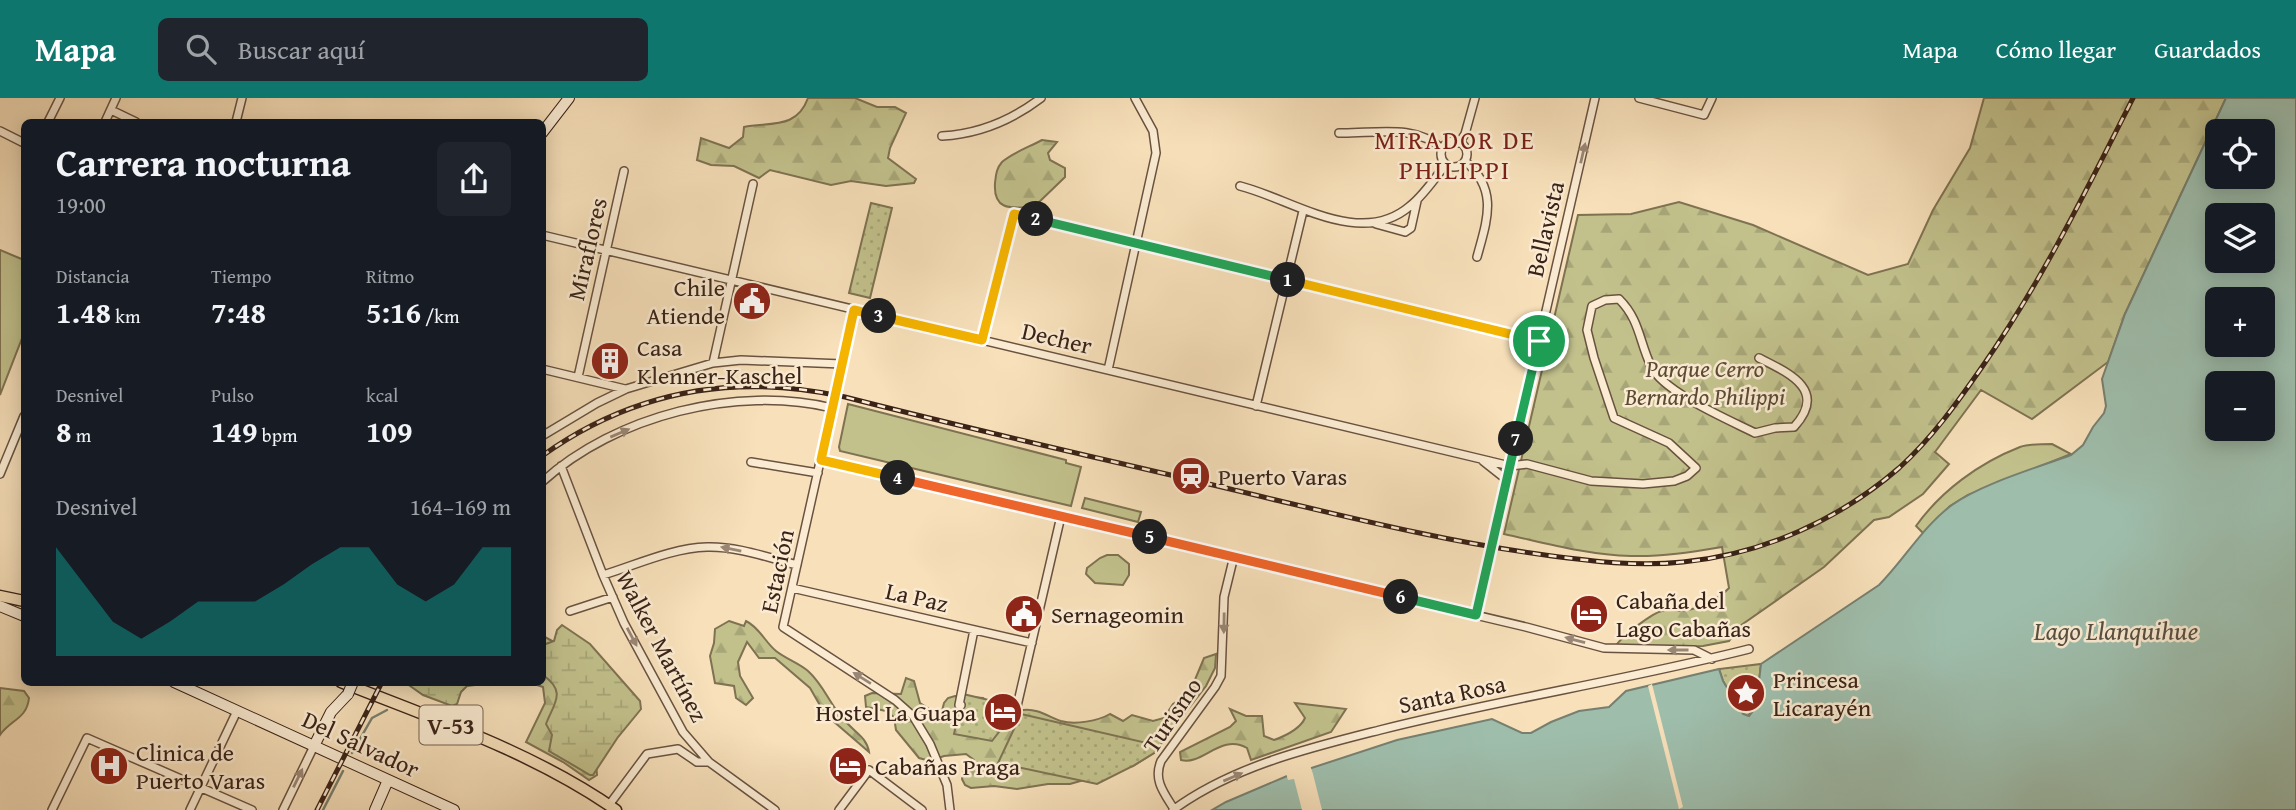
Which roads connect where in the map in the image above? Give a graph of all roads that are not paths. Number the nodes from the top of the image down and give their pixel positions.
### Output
1 (60, 98) edge
2 (116, 98) edge
3 (242, 98) edge
4 (569, 98) edge
5 (1041, 98) edge
6 (1135, 98) edge
7 (1475, 98) edge
8 (1595, 98) edge
9 (1639, 98) edge
10 (1712, 98) edge
11 (111, 110) junction
12 (50, 119) edge
13 (106, 119) edge
14 (130, 119) edge
15 (237, 119) edge
16 (546, 128) edge
17 (0, 131) edge
18 (1339, 133) dead end
19 (942, 136) dead end
20 (21, 142) edge
21 (1459, 143) junction
22 (1442, 149) junction
23 (1465, 161) junction
24 (1446, 164) junction
25 (624, 171) dead end
26 (753, 184) dead end
27 (1240, 186) dead end
28 (1417, 200) junction
29 (1303, 211) junction
30 (1373, 223) junction
31 (546, 236) edge
32 (1136, 243) junction
33 (606, 250) junction
34 (1477, 257) dead end
35 (731, 280) junction
36 (1287, 280) junction
37 (854, 310) junction
38 (982, 340) junction
39 (1539, 341) junction
40 (1759, 358) dead end
41 (713, 363) junction
42 (842, 364) junction
43 (546, 370) edge
44 (1108, 370) junction
45 (578, 377) junction
46 (626, 389) junction
47 (1256, 406) junction
48 (832, 408) junction
49 (21, 423) edge
50 (546, 434) edge
51 (1480, 459) junction
52 (821, 460) junction
53 (751, 462) dead end
54 (561, 466) junction
55 (1510, 466) junction
56 (818, 473) junction
57 (0, 474) edge
58 (546, 479) edge
59 (1507, 480) junction
60 (1061, 516) junction
61 (1234, 556) junction
62 (797, 565) junction
63 (603, 575) junction
64 (792, 588) junction
65 (0, 596) edge
66 (613, 597) junction
67 (21, 600) edge
68 (0, 606) edge
69 (570, 611) dead end
70 (21, 615) edge
71 (1476, 615) junction
72 (974, 630) junction
73 (1032, 643) junction
74 (1749, 649) dead end
75 (1713, 659) junction
76 (183, 686) edge
77 (351, 686) edge
78 (351, 686) edge
79 (961, 705) dead end
80 (237, 711) junction
81 (1014, 719) dead end
82 (314, 746) junction
83 (709, 762) junction
84 (388, 780) junction
85 (202, 787) junction
86 (612, 808) edge
87 (52, 810) edge
88 (190, 810) edge
89 (252, 810) edge
90 (283, 810) edge
91 (375, 810) edge
92 (454, 810) edge
93 (775, 810) edge
94 (839, 810) edge
95 (922, 810) edge
96 (950, 810) edge
97 (1174, 810) edge

1 - 12 street
2 - 11 street
3 - 15 street
4 - 16 main road
5 - 19 street
6 - 32 street
7 - 21 street
39 -> 8 street, Bellavista
9 - 10 street
11 - 13 street
11 - 14 street
17 - 20 street
18 - 22 street
21 - 22 street
21 - 23 street
22 - 24 street
23 - 24 street
23 - 34 street
24 - 28 street
25 - 33 street, Miraflores
26 - 35 street
27 - 29 street
28 - 30 street
28 - 30 street
29 - 30 street
29 - 36 street
31 - 33 street, Decher
32 - 36 street
32 - 38 street
32 - 44 street
33 - 35 street, Decher
33 - 45 street, Miraflores
35 - 37 street, Decher
35 - 41 street
36 - 39 street
36 - 47 street
37 - 38 street, Decher
37 - 42 street, Estación
38 - 44 street, Decher
39 - 55 street, Bellavista
40 - 55 street, Decher
41 - 42 street
41 - 46 street
42 - 48 street, Estación
43 - 45 street
44 - 47 street, Decher
45 - 46 street
46 - 50 street
47 - 51 street, Decher
48 - 52 street, Estación
54 -> 48 street
49 - 57 street
51 - 55 street, Decher
51 - 59 street, Decher
52 - 56 street, Estación
52 - 60 street
53 - 56 street
54 - 58 street
54 - 63 street, Walker Martínez
55 - 59 street, Bellavista
56 - 62 street, Estación
59 - 71 street, Bellavista
60 - 61 street
60 - 73 street
61 - 71 street
61 -> 97 street, Turismo
62 -> 63 street
62 - 64 street, Estación
63 - 66 street, Walker Martínez
64 - 72 street, La Paz
96 -> 64 street, Estación
65 - 67 main road
66 - 69 street
66 -> 83 street, Walker Martínez
68 - 70 main road
75 -> 71 street
72 - 73 street, La Paz
72 - 79 street
73 - 81 street
74 - 75 street, Santa Rosa
97 -> 75 street, Santa Rosa
76 - 80 main road, Del Salvador
77 - 86 main road, V-53
78 - 82 main road, bridge
80 - 82 main road, Del Salvador
80 - 85 street
82 - 84 main road, Del Salvador
90 -> 82 street
83 - 86 street
83 - 93 street, Walker Martínez
84 - 91 main road
84 - 92 main road, Del Salvador
85 - 87 street
85 - 88 street
85 - 89 street
94 - 95 street

